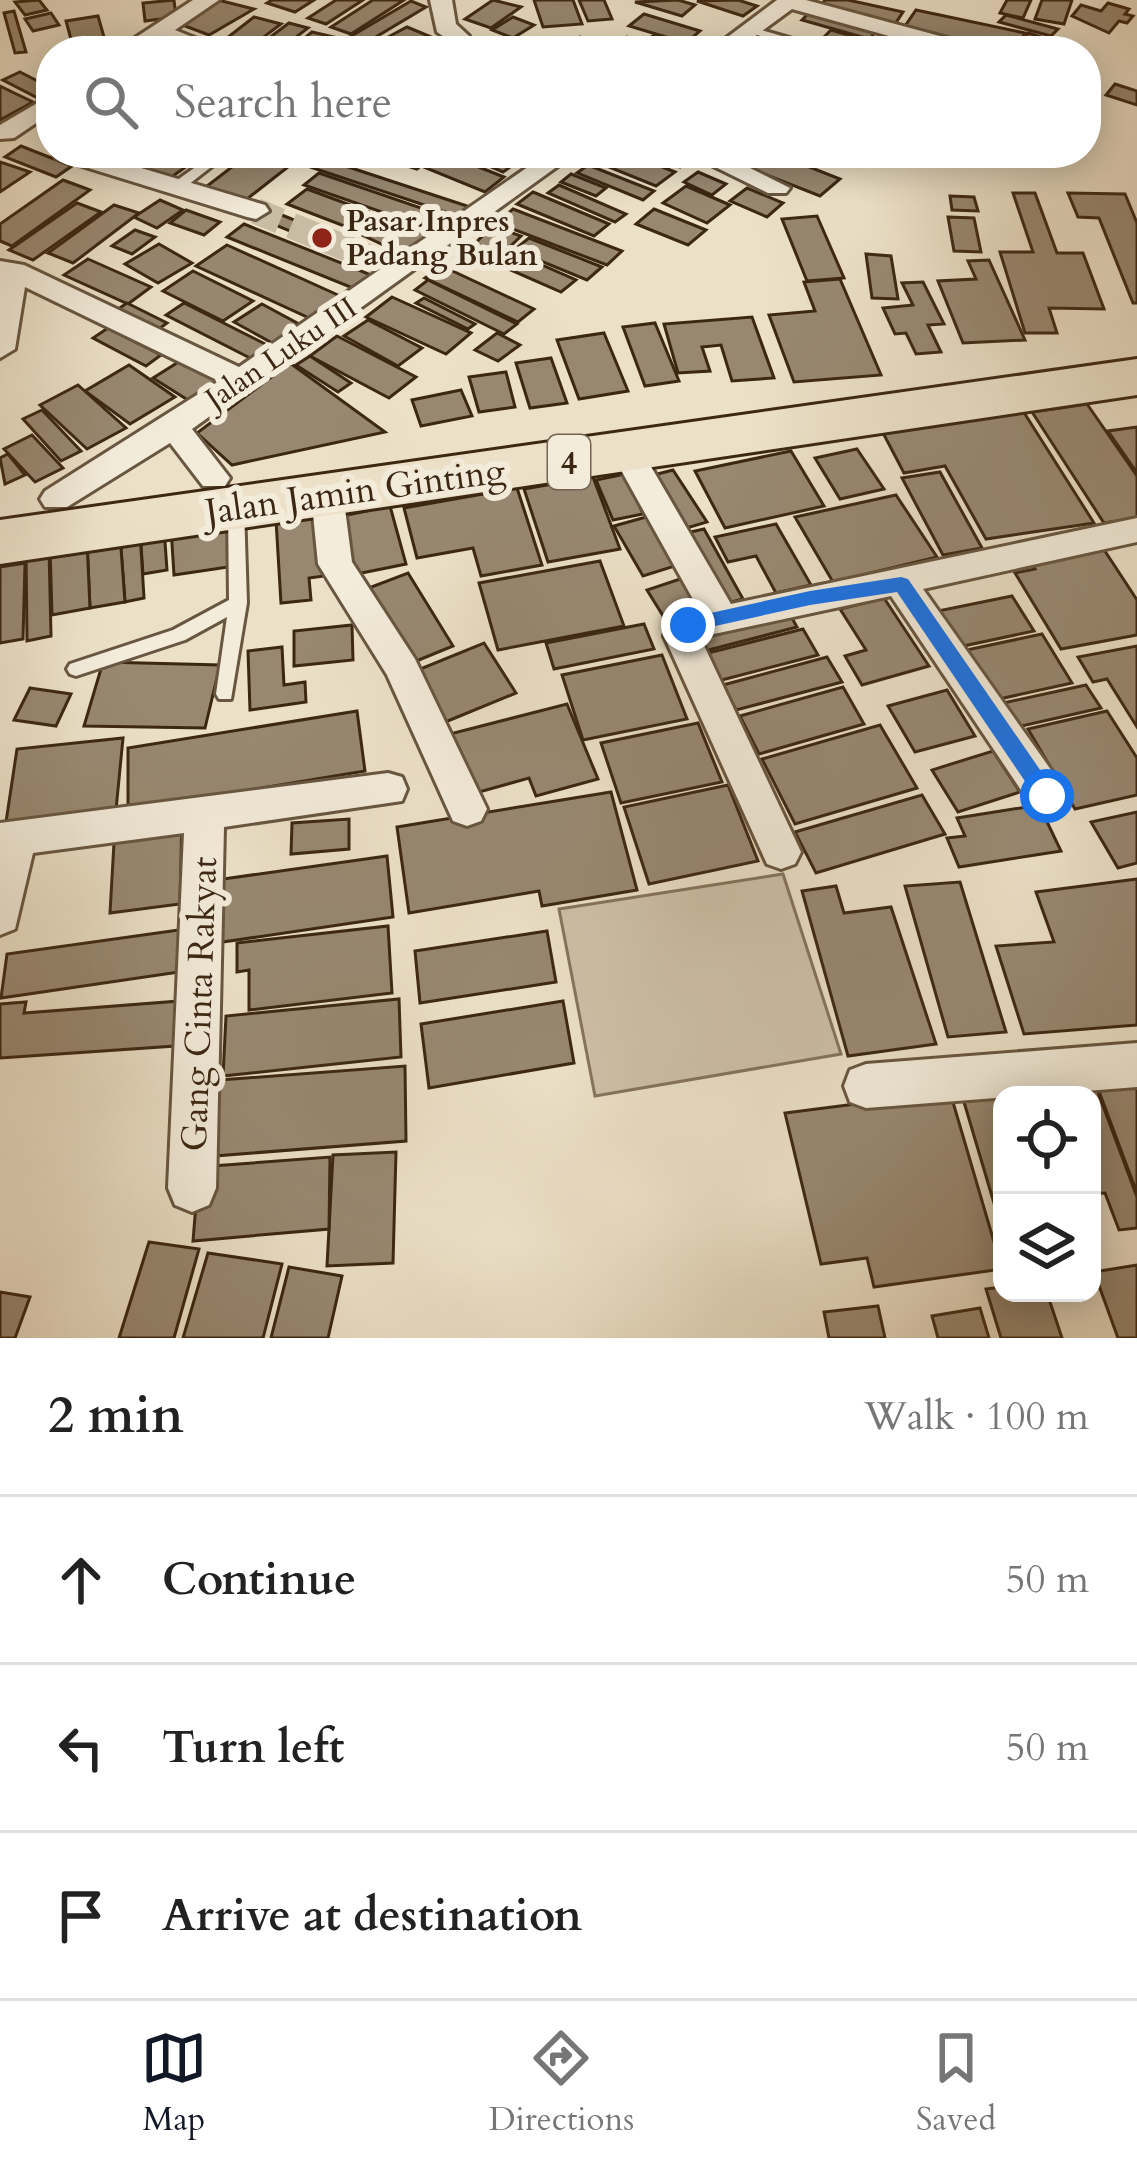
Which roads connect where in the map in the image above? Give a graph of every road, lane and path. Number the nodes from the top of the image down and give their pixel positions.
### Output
1 (208, 0) edge
2 (441, 0) edge
3 (790, 1) edge
4 (752, 30) junction
5 (155, 31) junction
6 (148, 36) edge
7 (170, 36) edge
8 (458, 36) dead end
9 (743, 36) edge
10 (773, 36) edge
11 (915, 36) edge
12 (36, 110) edge
13 (2, 132) edge
14 (36, 143) edge
15 (110, 168) edge
16 (203, 168) edge
17 (541, 168) edge
18 (732, 168) edge
19 (777, 188) dead end
20 (174, 189) junction
21 (256, 211) tunnel mouth
22 (7, 270) edge
23 (1137, 346) edge
24 (0, 350) edge
25 (1137, 377) edge
26 (241, 380) junction
27 (174, 427) junction
28 (628, 454) junction
29 (224, 491) junction
30 (327, 494) junction
31 (28, 503) edge
32 (0, 542) edge
33 (1131, 542) edge
34 (901, 584) junction
35 (238, 603) junction
36 (719, 616) junction
37 (76, 669) dead end
38 (225, 694) dead end
39 (388, 788) dead end
40 (1047, 796) dead end
41 (467, 809) dead end
42 (205, 811) junction
43 (8, 838) edge
44 (781, 852) dead end
45 (0, 916) edge
46 (1137, 1065) edge
47 (866, 1086) dead end
48 (192, 1188) dead end

1 - 5 street
2 - 8 street
3 - 4 street
3 - 11 street
4 - 9 street
4 - 10 lane
5 - 6 street
5 - 7 street
12 - 13 street
13 - 14 street
15 - 20 street
16 - 20 lane
17 - 26 street, Jalan Luku III
18 - 19 street
20 - 21 street
22 - 24 street
22 - 26 street
23 - 29 highway, Jalan Jamin Ginting / 4
25 - 28 highway, Jalan Jamin Ginting / 4
26 - 27 street, Jalan Luku III
27 - 29 street, Jalan Luku III
27 - 31 street, Jalan Luku III
28 - 30 highway, Jalan Jamin Ginting / 4
28 - 36 street
29 - 30 highway, Jalan Jamin Ginting / 4
29 - 31 highway, Jalan Jamin Ginting / 4
29 - 32 highway, Jalan Jamin Ginting / 4
29 - 35 lane
30 - 41 street
33 - 34 street
34 - 36 street
34 - 40 street
35 - 37 lane
35 - 38 lane
36 - 44 street
39 - 42 street
42 - 43 street, Gang Cinta Rakyat
42 - 48 street, Gang Cinta Rakyat
43 - 45 street
46 - 47 street

